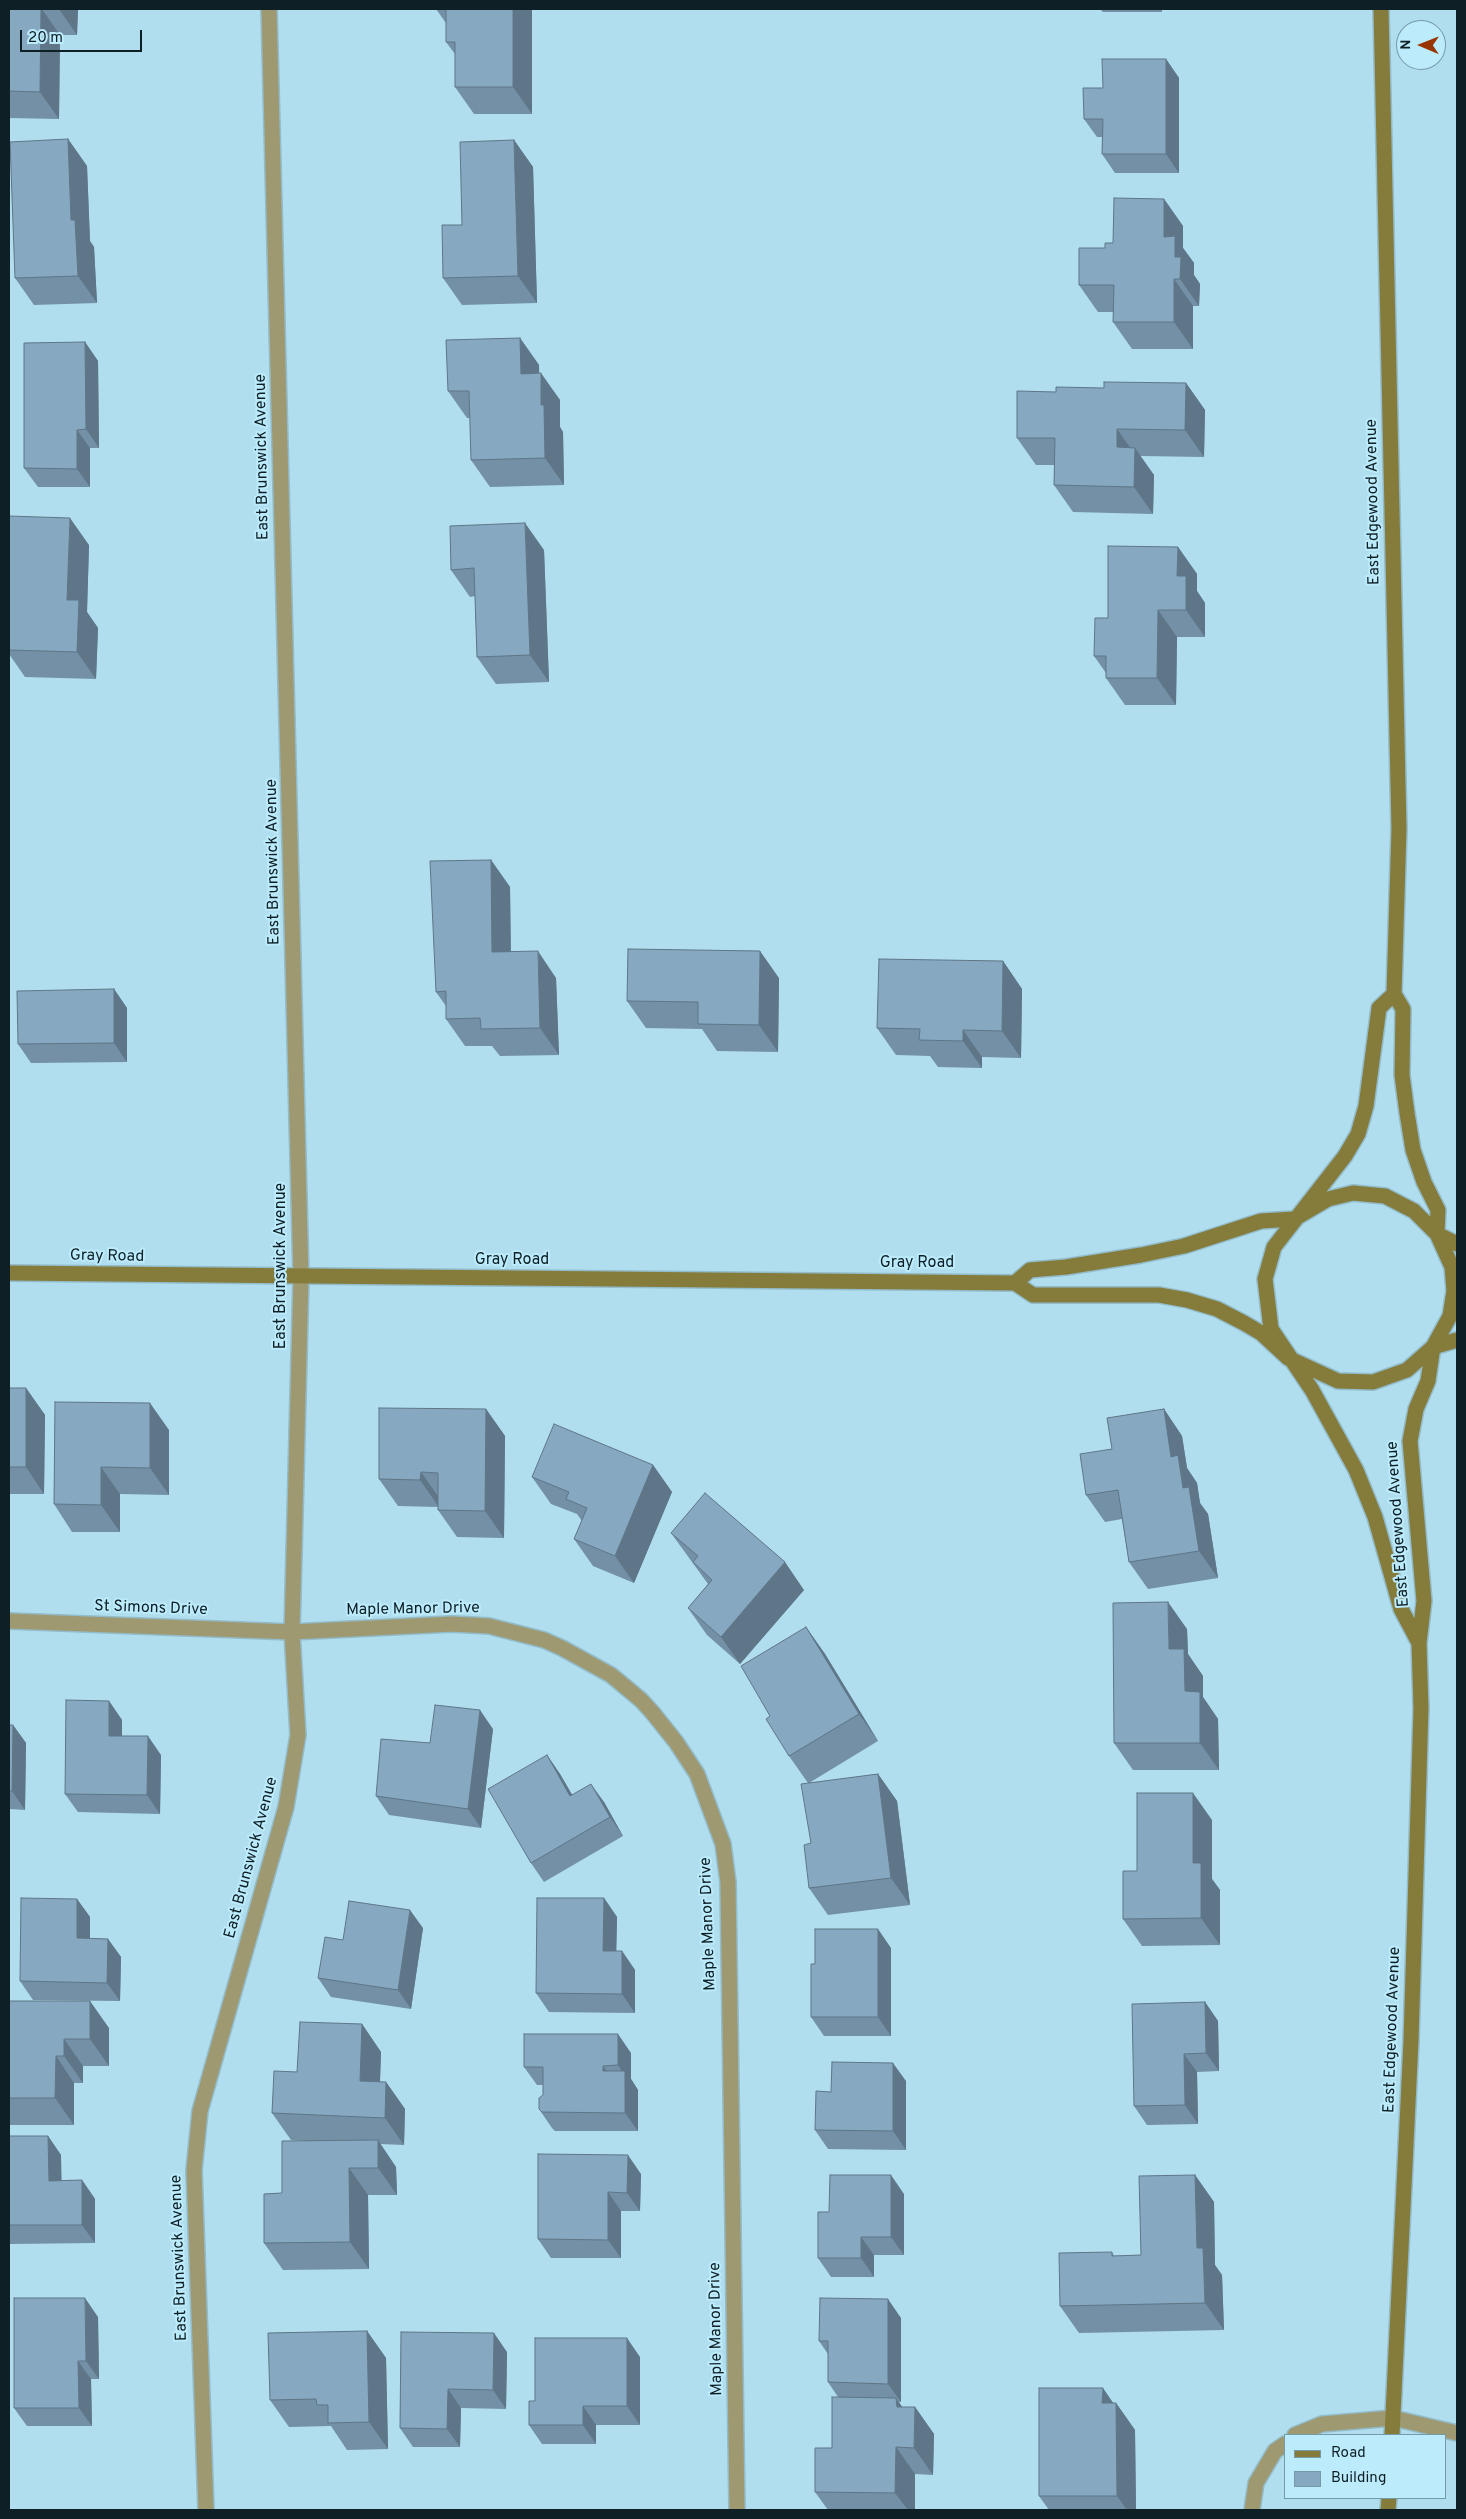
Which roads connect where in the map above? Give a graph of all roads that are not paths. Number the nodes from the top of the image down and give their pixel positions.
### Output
1 (269, 9) edge
2 (1381, 9) edge
3 (1394, 994) junction
4 (1294, 1219) junction
5 (1437, 1234) junction
6 (1457, 1244) edge
7 (9, 1273) edge
8 (302, 1277) junction
9 (1014, 1283) junction
10 (1457, 1340) edge
11 (1433, 1347) junction
12 (1288, 1358) junction
13 (9, 1621) edge
14 (292, 1632) junction
15 (1419, 1642) junction
16 (1393, 2418) junction
17 (1457, 2433) edge
18 (1297, 2434) edge
19 (1392, 2434) edge
20 (1284, 2445) edge
21 (206, 2510) edge
22 (737, 2510) edge
23 (1252, 2510) edge

1 - 8 street, East Brunswick Avenue
2 - 3 main road, East Edgewood Avenue
3 - 4 main road
3 - 5 main road, East Edgewood Avenue
4 - 5 main road
4 - 9 main road
4 - 12 main road
5 - 6 main road
5 - 11 main road
7 - 8 main road, Gray Road
8 - 9 main road, Gray Road
8 - 14 street, East Brunswick Avenue
9 - 12 main road, Gray Road
10 - 11 main road
11 - 12 main road
11 - 15 main road, East Edgewood Avenue
12 - 15 main road, East Edgewood Avenue
13 - 14 street, St Simons Drive
14 - 21 street, East Brunswick Avenue
14 - 22 street, Maple Manor Drive
15 - 16 main road, East Edgewood Avenue
16 - 17 street
16 - 18 street
16 - 19 main road, East Edgewood Avenue
20 - 23 street

